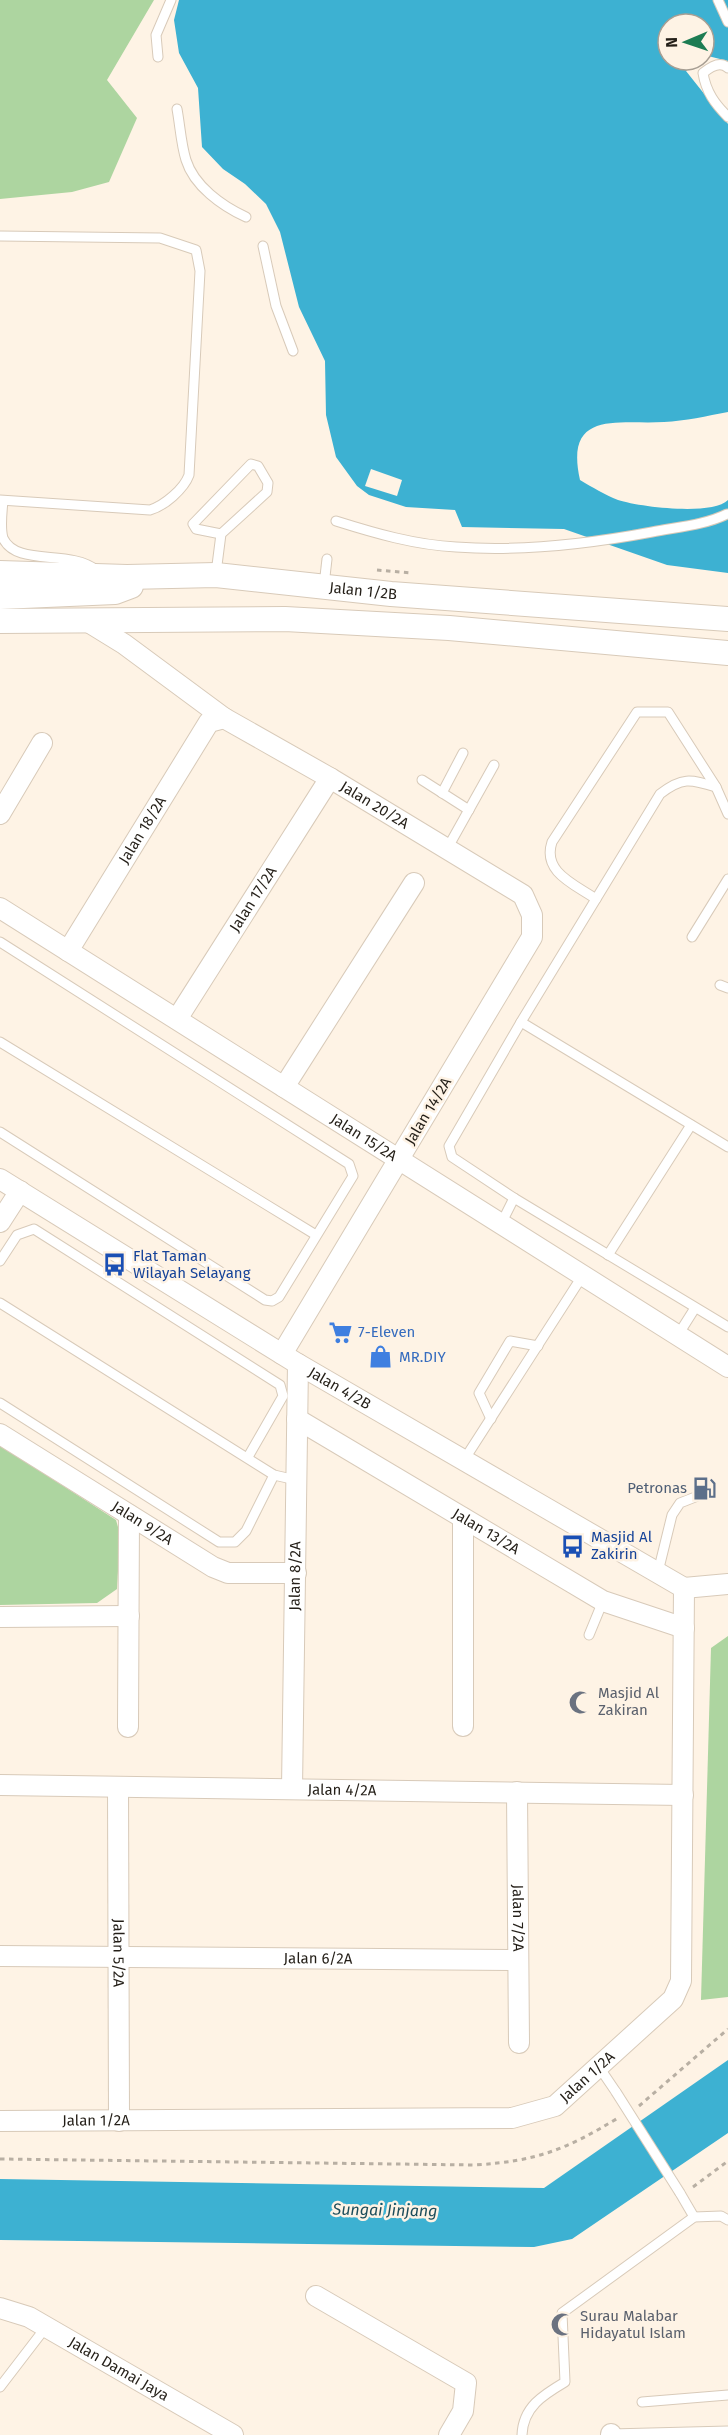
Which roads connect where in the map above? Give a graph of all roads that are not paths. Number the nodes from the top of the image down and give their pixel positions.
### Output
1 (171, 0) edge
2 (718, 0) edge
3 (728, 22) edge
4 (158, 57) dead end
5 (728, 68) edge
6 (177, 109) dead end
7 (728, 117) edge
8 (246, 217) dead end
9 (0, 236) edge
10 (263, 246) dead end
11 (293, 351) dead end
12 (1, 500) edge
13 (728, 514) edge
14 (336, 521) dead end
15 (221, 534) junction
16 (327, 559) dead end
17 (0, 573) edge
18 (216, 575) junction
19 (105, 577) junction
20 (156, 577) junction
21 (324, 587) junction
22 (0, 597) edge
23 (728, 619) edge
24 (85, 620) junction
25 (0, 621) edge
26 (728, 653) edge
27 (224, 718) junction
28 (42, 743) dead end
29 (464, 753) dead end
30 (495, 765) dead end
31 (330, 778) junction
32 (422, 780) dead end
33 (716, 787) junction
34 (442, 793) junction
35 (469, 810) junction
36 (0, 814) edge
37 (728, 814) edge
38 (447, 849) junction
39 (728, 879) edge
40 (414, 883) dead end
41 (523, 895) joint
42 (596, 899) junction
43 (0, 908) edge
44 (692, 937) dead end
45 (0, 942) edge
46 (68, 951) junction
47 (177, 1019) junction
48 (521, 1022) junction
49 (0, 1042) edge
50 (284, 1087) junction
51 (691, 1125) junction
52 (0, 1133) edge
53 (728, 1147) edge
54 (399, 1159) junction
55 (0, 1179) edge
56 (20, 1191) junction
57 (514, 1198) junction
58 (0, 1222) edge
59 (501, 1224) junction
60 (316, 1234) junction
61 (608, 1255) junction
62 (0, 1261) edge
63 (583, 1275) junction
64 (0, 1303) edge
65 (695, 1308) junction
66 (728, 1327) edge
67 (678, 1335) junction
68 (538, 1346) junction
69 (290, 1359) junction
70 (728, 1366) edge
71 (0, 1403) edge
72 (297, 1419) junction
73 (491, 1419) junction
74 (0, 1434) edge
75 (248, 1457) junction
76 (465, 1460) junction
77 (274, 1475) junction
78 (296, 1480) junction
79 (708, 1492) dead end
80 (129, 1515) junction
81 (463, 1518) junction
82 (658, 1572) junction
83 (296, 1573) junction
84 (728, 1584) edge
85 (684, 1588) junction
86 (603, 1601) junction
87 (129, 1616) junction
88 (0, 1617) edge
89 (684, 1628) junction
90 (589, 1635) dead end
91 (463, 1726) dead end
92 (128, 1727) dead end
93 (0, 1785) edge
94 (118, 1786) junction
95 (292, 1789) junction
96 (518, 1792) junction
97 (683, 1795) junction
98 (0, 1956) edge
99 (119, 1957) junction
100 (518, 1960) junction
101 (519, 2043) dead end
102 (599, 2067) junction
103 (0, 2121) edge
104 (119, 2121) junction
105 (694, 2217) junction
106 (728, 2220) edge
107 (316, 2296) dead end
108 (0, 2308) edge
109 (46, 2326) junction
110 (0, 2387) edge
111 (728, 2395) edge
112 (642, 2402) dead end
113 (728, 2431) edge
114 (611, 2434) edge
115 (234, 2435) edge
116 (449, 2435) edge
117 (522, 2435) edge

1 - 4 lane
2 - 3 lane
5 - 7 lane
6 - 8 lane
9 - 12 lane
10 - 11 lane
12 - 19 lane
13 - 14 lane
15 - 15 lane
15 - 18 lane
16 - 21 lane
17 - 19 street, Jalan 1/2B
18 - 20 street, Jalan 1/2B
18 - 21 street, Jalan 1/2B
19 - 20 street, Jalan 1/2B
20 - 22 street
21 - 23 street, Jalan 1/2B
24 - 25 street, Jalan 1/2B
24 - 26 street, Jalan 1/2B
24 - 27 street, Jalan 20/2A
27 - 31 street, Jalan 20/2A
27 - 46 street, Jalan 18/2A
28 - 36 street
29 - 34 lane
30 - 35 lane
31 - 38 street, Jalan 20/2A
31 - 47 street, Jalan 17/2A
32 - 34 lane
33 - 37 lane
33 - 42 lane
33 - 42 lane
34 - 35 lane
35 - 38 lane
38 - 41 street, Jalan 20/2A
39 - 44 lane
40 - 50 street
41 - 54 street, Jalan 14/2A
42 - 48 lane
43 - 46 street, Jalan 15/2A
45 - 60 lane
46 - 47 street, Jalan 15/2A
47 - 50 street, Jalan 15/2A
48 - 51 lane
48 - 57 lane
49 - 60 lane
50 - 54 street, Jalan 15/2A
51 - 53 lane
51 - 61 lane
52 - 60 lane
54 - 59 street, Jalan 15/2A
54 - 69 street, Jalan 14/2A
55 - 56 street, Jalan 4/2B
56 - 58 street
56 - 69 street, Jalan 4/2B
57 - 59 lane
57 - 61 lane
59 - 63 street, Jalan 15/2A
61 - 65 lane
62 - 75 lane
63 - 67 street, Jalan 15/2A
63 - 68 lane
64 - 75 lane
65 - 66 lane
65 - 67 lane
67 - 70 street, Jalan 15/2A
68 - 73 lane
68 - 73 lane
69 - 72 street, Jalan 8/2A
69 - 76 street, Jalan 4/2B
71 - 77 lane
72 - 78 street, Jalan 8/2A
72 - 81 street, Jalan 13/2A
73 - 76 lane
74 - 80 street, Jalan 9/2A
75 - 77 lane
76 - 82 street, Jalan 4/2B
77 - 78 lane
78 - 83 street, Jalan 8/2A
79 - 82 lane
80 - 83 street, Jalan 9/2A
80 - 87 street
81 - 86 street, Jalan 13/2A
81 - 91 street
82 - 85 street, Jalan 4/2B
83 - 95 street, Jalan 8/2A
84 - 85 street
85 - 89 street, Jalan 1/2A
86 - 89 street, Jalan 13/2A
86 - 90 lane
87 - 88 street
87 - 92 street
89 - 97 street, Jalan 1/2A
93 - 94 street, Jalan 4/2A
94 - 95 street, Jalan 4/2A
94 - 99 street, Jalan 5/2A
95 - 96 street, Jalan 4/2A
96 - 97 street, Jalan 4/2A
96 - 100 street, Jalan 7/2A
97 - 102 street, Jalan 1/2A
98 - 99 street, Jalan 6/2A
99 - 100 street, Jalan 6/2A
99 - 104 street, Jalan 5/2A
100 - 101 street, Jalan 7/2A
102 - 104 street, Jalan 1/2A
102 - 105 lane, bridge
103 - 104 street, Jalan 1/2A
105 - 106 lane
105 - 117 lane
107 - 116 street
108 - 109 street, Jalan Damai Jaya
109 - 110 lane
109 - 115 street, Jalan Damai Jaya
111 - 112 lane
113 - 114 lane

